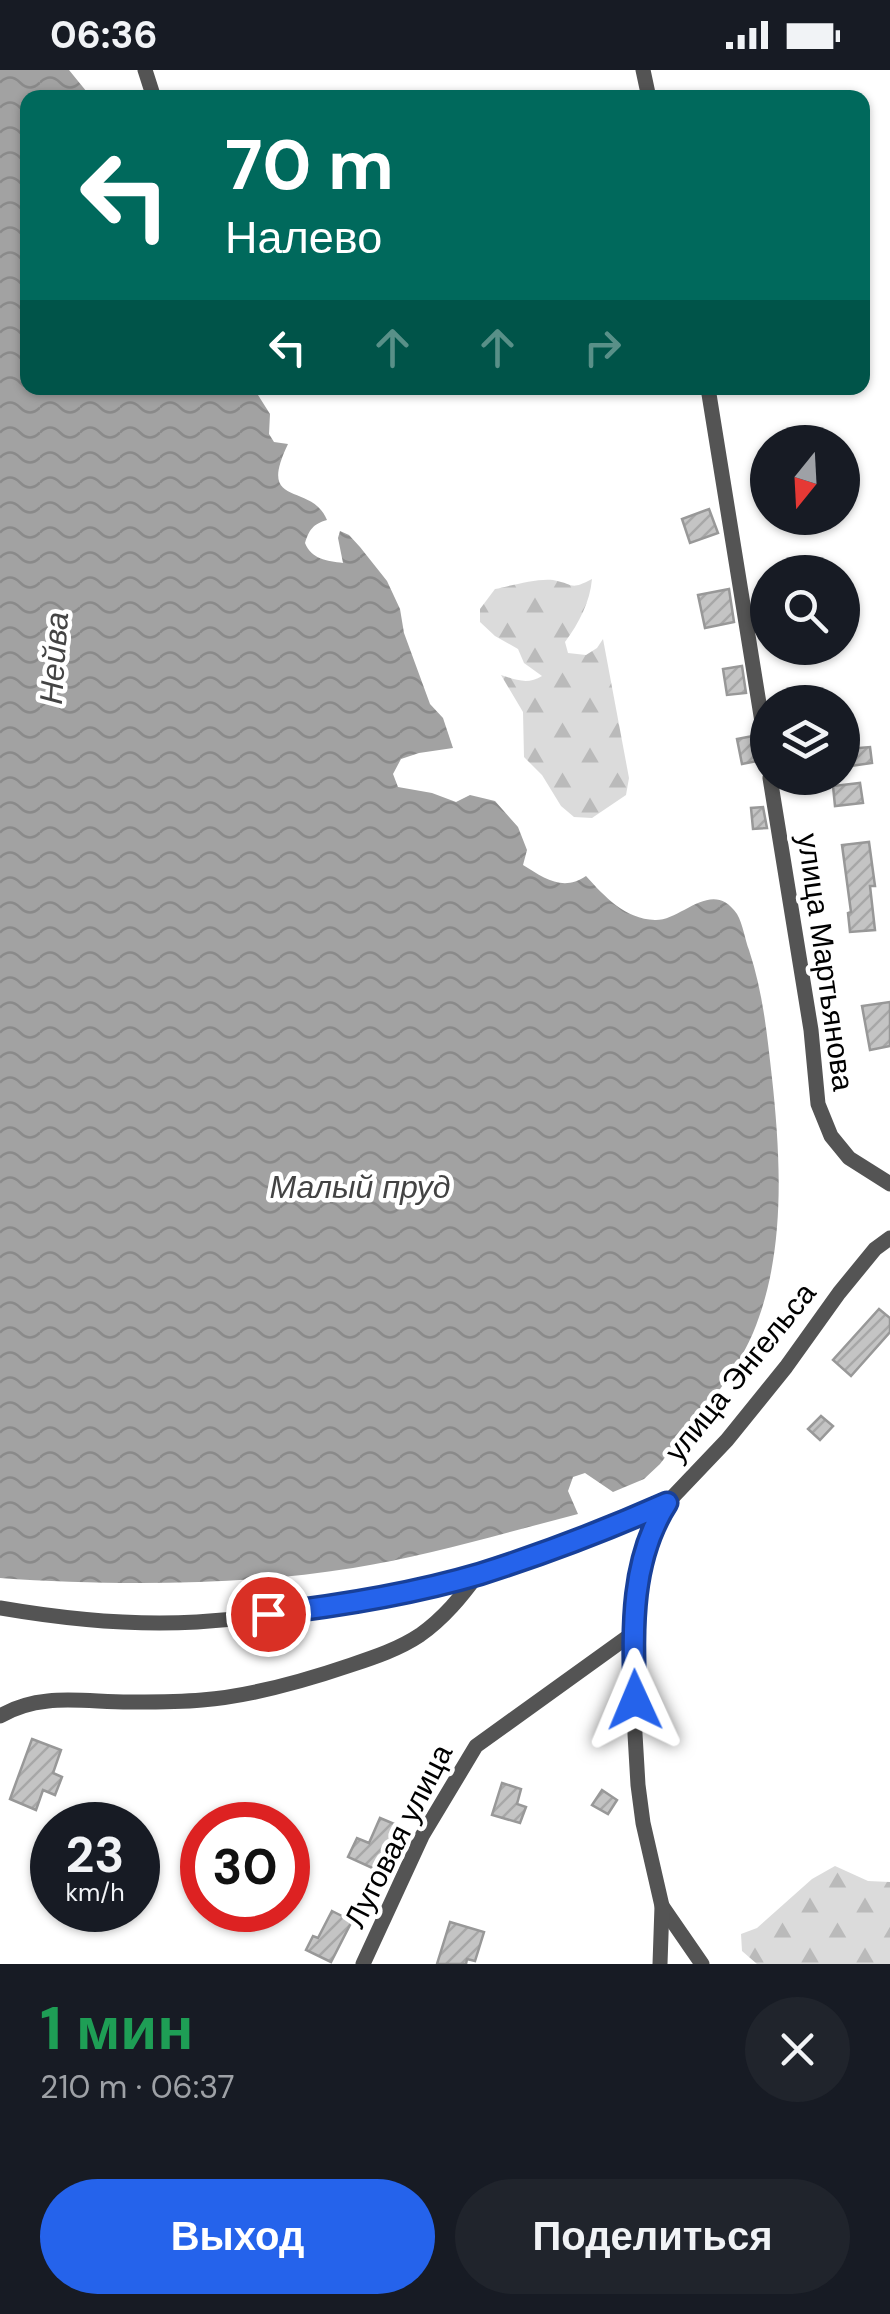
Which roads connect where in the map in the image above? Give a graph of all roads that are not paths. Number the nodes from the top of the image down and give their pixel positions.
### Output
1 (709, 395) edge
2 (756, 685) edge
3 (773, 795) edge
4 (890, 1184) edge
5 (890, 1238) edge
6 (667, 1503) junction
7 (478, 1574) junction
8 (0, 1608) edge
9 (634, 1633) junction
10 (0, 1716) edge
11 (662, 1906) junction
12 (363, 1964) edge
13 (660, 1964) edge
14 (702, 1964) edge

1 - 2 street
3 - 4 street, улица Мартьянова
5 - 6 street, улица Энгельса
6 - 7 street
6 - 9 street, улица Энгельса
7 - 8 street
7 - 10 street
9 - 11 street, улица Энгельса
9 - 12 street, Луговая улица
11 - 13 street, улица Энгельса
11 - 14 street, улица Энгельса

